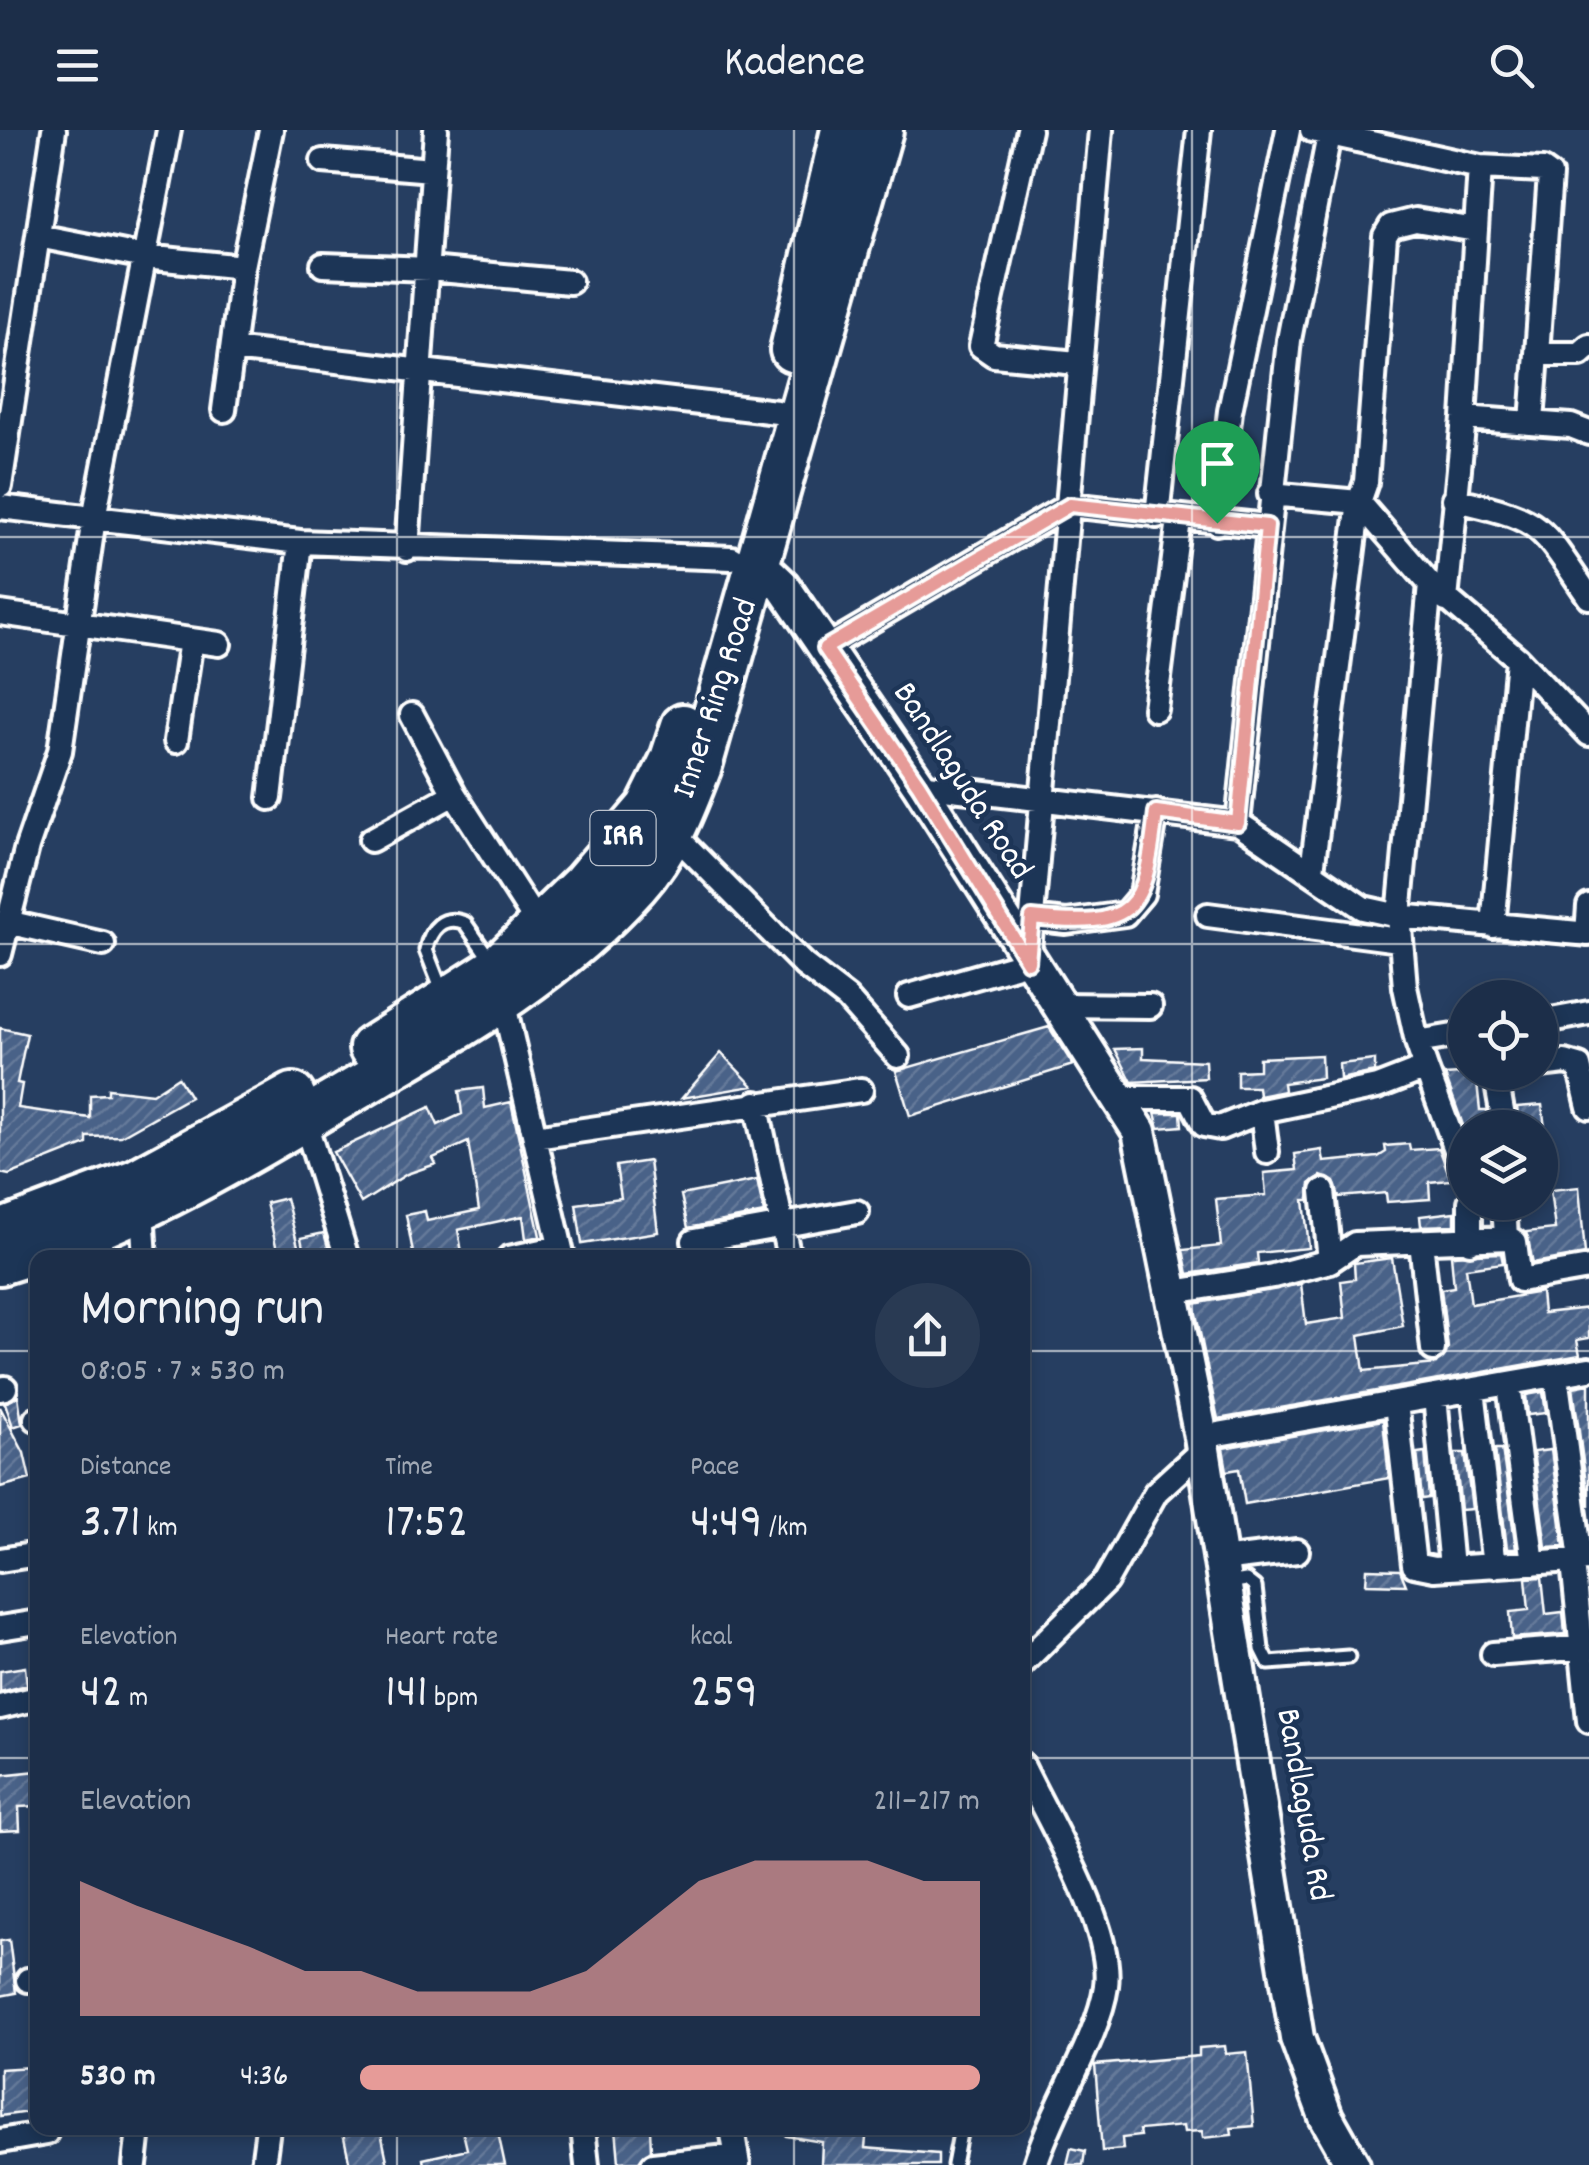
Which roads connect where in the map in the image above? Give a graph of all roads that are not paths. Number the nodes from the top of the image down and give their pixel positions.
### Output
1 (54, 130) edge
2 (169, 130) edge
3 (271, 130) edge
4 (436, 130) edge
5 (843, 130) edge
6 (881, 130) edge
7 (1029, 130) edge
8 (1101, 130) edge
9 (1199, 130) edge
10 (1288, 130) edge
11 (1324, 131) edge
12 (323, 161) dead end
13 (1480, 167) junction
14 (432, 170) junction
15 (1476, 230) junction
16 (38, 236) junction
17 (144, 256) junction
18 (323, 265) dead end
19 (242, 267) junction
20 (429, 268) junction
21 (570, 282) dead end
22 (1589, 346) edge
23 (232, 349) junction
24 (1538, 354) junction
25 (1077, 363) junction
26 (419, 369) junction
27 (224, 410) dead end
28 (777, 412) junction
29 (1464, 418) junction
30 (1532, 422) junction
31 (1589, 433) edge
32 (0, 486) edge
33 (1270, 494) junction
34 (1454, 499) junction
35 (1359, 502) junction
36 (1070, 505) junction
37 (0, 508) edge
38 (94, 518) junction
39 (1168, 518) junction
40 (1217, 523) junction
41 (1267, 526) junction
42 (300, 542) junction
43 (407, 548) junction
44 (746, 561) junction
45 (1438, 592) junction
46 (1589, 596) edge
47 (0, 613) edge
48 (79, 623) junction
49 (191, 640) junction
50 (219, 644) dead end
51 (825, 648) junction
52 (1518, 659) junction
53 (1156, 709) dead end
54 (412, 715) dead end
55 (1589, 734) edge
56 (176, 741) dead end
57 (919, 785) junction
58 (454, 794) junction
59 (270, 798) dead end
60 (1040, 800) junction
61 (1156, 812) junction
62 (1238, 823) junction
63 (672, 832) junction
64 (371, 840) dead end
65 (1312, 870) junction
66 (1589, 906) edge
67 (1208, 915) dead end
68 (1399, 916) junction
69 (1032, 918) junction
70 (7, 922) junction
71 (1494, 926) junction
72 (540, 928) junction
73 (1588, 934) edge
74 (1400, 940) junction
75 (103, 944) dead end
76 (0, 954) edge
77 (1028, 962) junction
78 (499, 986) junction
79 (910, 996) dead end
80 (447, 999) junction
81 (1057, 1004) junction
82 (1150, 1006) dead end
83 (1589, 1013) edge
84 (1558, 1019) edge
85 (1448, 1037) edge
86 (1416, 1042) junction
87 (898, 1056) dead end
88 (1558, 1063) edge
89 (1426, 1068) junction
90 (861, 1090) dead end
91 (1120, 1098) junction
92 (756, 1103) junction
93 (1589, 1107) edge
94 (1262, 1112) junction
95 (304, 1120) junction
96 (1448, 1128) edge
97 (536, 1137) junction
98 (1267, 1152) dead end
99 (1323, 1191) dead end
100 (142, 1210) junction
101 (857, 1212) dead end
102 (1470, 1220) edge
103 (1505, 1220) edge
104 (784, 1226) junction
105 (0, 1232) edge
106 (1506, 1238) junction
107 (694, 1241) dead end
108 (1421, 1242) junction
109 (1470, 1242) junction
110 (35, 1250) edge
111 (144, 1250) edge
112 (345, 1250) edge
113 (561, 1250) edge
114 (787, 1250) edge
115 (30, 1252) edge
116 (1330, 1261) junction
117 (0, 1263) edge
118 (1589, 1268) edge
119 (1174, 1292) junction
120 (1433, 1349) dead end
121 (1589, 1368) edge
122 (1556, 1375) junction
123 (1509, 1385) junction
124 (1473, 1390) junction
125 (1435, 1396) junction
126 (1396, 1403) junction
127 (1202, 1443) junction
128 (1297, 1551) dead end
129 (30, 1555) edge
130 (0, 1560) edge
131 (1581, 1560) edge
132 (1533, 1564) junction
133 (1494, 1566) junction
134 (1451, 1568) junction
135 (1223, 1572) junction
136 (30, 1623) edge
137 (0, 1628) edge
138 (1586, 1648) edge
139 (1249, 1650) junction
140 (1493, 1654) dead end
141 (1030, 1656) edge
142 (1348, 1657) dead end
143 (30, 1700) edge
144 (0, 1706) edge
145 (1589, 1720) edge
146 (1030, 1782) edge
147 (31, 2135) edge
148 (267, 2135) edge
149 (584, 2135) edge
150 (733, 2135) edge
151 (956, 2135) edge
152 (138, 2138) dead end
153 (0, 2141) edge
154 (737, 2160) edge
155 (134, 2165) edge
156 (263, 2165) edge
157 (587, 2165) edge
158 (653, 2165) edge
159 (954, 2165) edge
160 (1035, 2165) edge
161 (1353, 2165) edge

1 - 16 street
2 - 17 street
3 - 19 street
4 - 14 street
5 - 28 highway, Inner Ring Road / IRR
6 - 44 highway, Inner Ring Road / IRR
7 - 25 street
8 - 25 street
9 - 39 street
10 - 40 street
11 - 13 street
11 - 33 street
12 - 14 street
13 - 15 street
13 - 24 street
14 - 20 street
15 - 29 street
15 - 35 street
16 - 17 street
16 - 32 street
17 - 19 street
17 - 38 street
18 - 20 street
19 - 23 street
20 - 21 street
20 - 26 street
22 - 24 street
23 - 26 street
23 - 27 street
24 - 30 street
25 - 36 street
26 - 28 street
26 - 43 street
28 - 44 highway, Inner Ring Road / IRR
29 - 30 street
29 - 34 street
30 - 31 street
33 - 35 street
33 - 41 street
34 - 45 street
34 - 46 street
35 - 45 street
35 - 65 street
36 - 39 street
36 - 51 street
36 - 60 street
37 - 38 street
38 - 42 street
38 - 48 street
39 - 40 street
39 - 53 street
40 - 41 street
41 - 62 street
42 - 43 street
42 - 59 street
43 - 44 street
44 - 51 street, Bandlaguda Road
44 - 63 highway, Inner Ring Road / IRR
44 - 72 highway, Inner Ring Road / IRR
45 - 52 street
45 - 68 street
47 - 48 street
48 - 49 street
48 - 70 street
49 - 50 street
49 - 56 street
51 - 57 street, Bandlaguda Road
52 - 55 street
52 - 71 street
54 - 58 street
57 - 60 street
57 - 77 street, Bandlaguda Road
58 - 64 street
58 - 72 street
60 - 61 street
60 - 69 street
61 - 62 street
61 - 69 street
62 - 65 street
63 - 78 highway, Inner Ring Road / IRR
63 - 87 street
65 - 68 street
66 - 73 street
67 - 74 street
68 - 71 street
68 - 74 street
69 - 77 street
70 - 75 street
70 - 76 street
71 - 73 street
72 - 78 highway, Inner Ring Road / IRR
74 - 86 street
77 - 79 street
77 - 81 street, Bandlaguda Road
78 - 80 highway, Inner Ring Road / IRR
78 - 80 lane
78 - 95 highway, Inner Ring Road / IRR
78 - 97 street
80 - 105 highway, Inner Ring Road / IRR
81 - 82 street
81 - 91 street, Bandlaguda Road
83 - 84 street
85 - 86 street
86 - 89 street
88 - 93 street
89 - 94 street
89 - 96 street
90 - 92 street
91 - 94 street
91 - 119 street, Bandlaguda Road
92 - 97 street
92 - 104 street
94 - 98 street
95 - 100 highway, Inner Ring Road / IRR
95 - 112 street
97 - 113 street
99 - 116 street
100 - 110 highway, Inner Ring Road / IRR
100 - 111 street
101 - 104 street
102 - 109 street
103 - 106 street
104 - 107 street
104 - 114 street
106 - 109 street
106 - 118 street
108 - 109 street
108 - 116 street
108 - 120 street
115 - 117 highway, Inner Ring Road / IRR
116 - 119 street
119 - 127 street, Bandlaguda Road
121 - 122 street
122 - 123 street
122 - 131 street
123 - 124 street
123 - 132 street
124 - 125 street
124 - 133 street
125 - 126 street
125 - 134 street
126 - 127 street
126 - 134 street
127 - 135 street, Bandlaguda Rd
127 - 141 street
128 - 135 street
129 - 130 street
131 - 132 street
131 - 138 street
132 - 133 street
133 - 134 street
135 - 139 street, Bandlaguda Rd
136 - 137 street
138 - 140 street
138 - 145 street
139 - 142 lane
139 - 161 street, Bandlaguda Rd
143 - 144 street
146 - 160 street
147 - 153 street
148 - 156 street
149 - 157 street
150 - 154 street
151 - 159 lane
152 - 155 street
154 - 158 street

